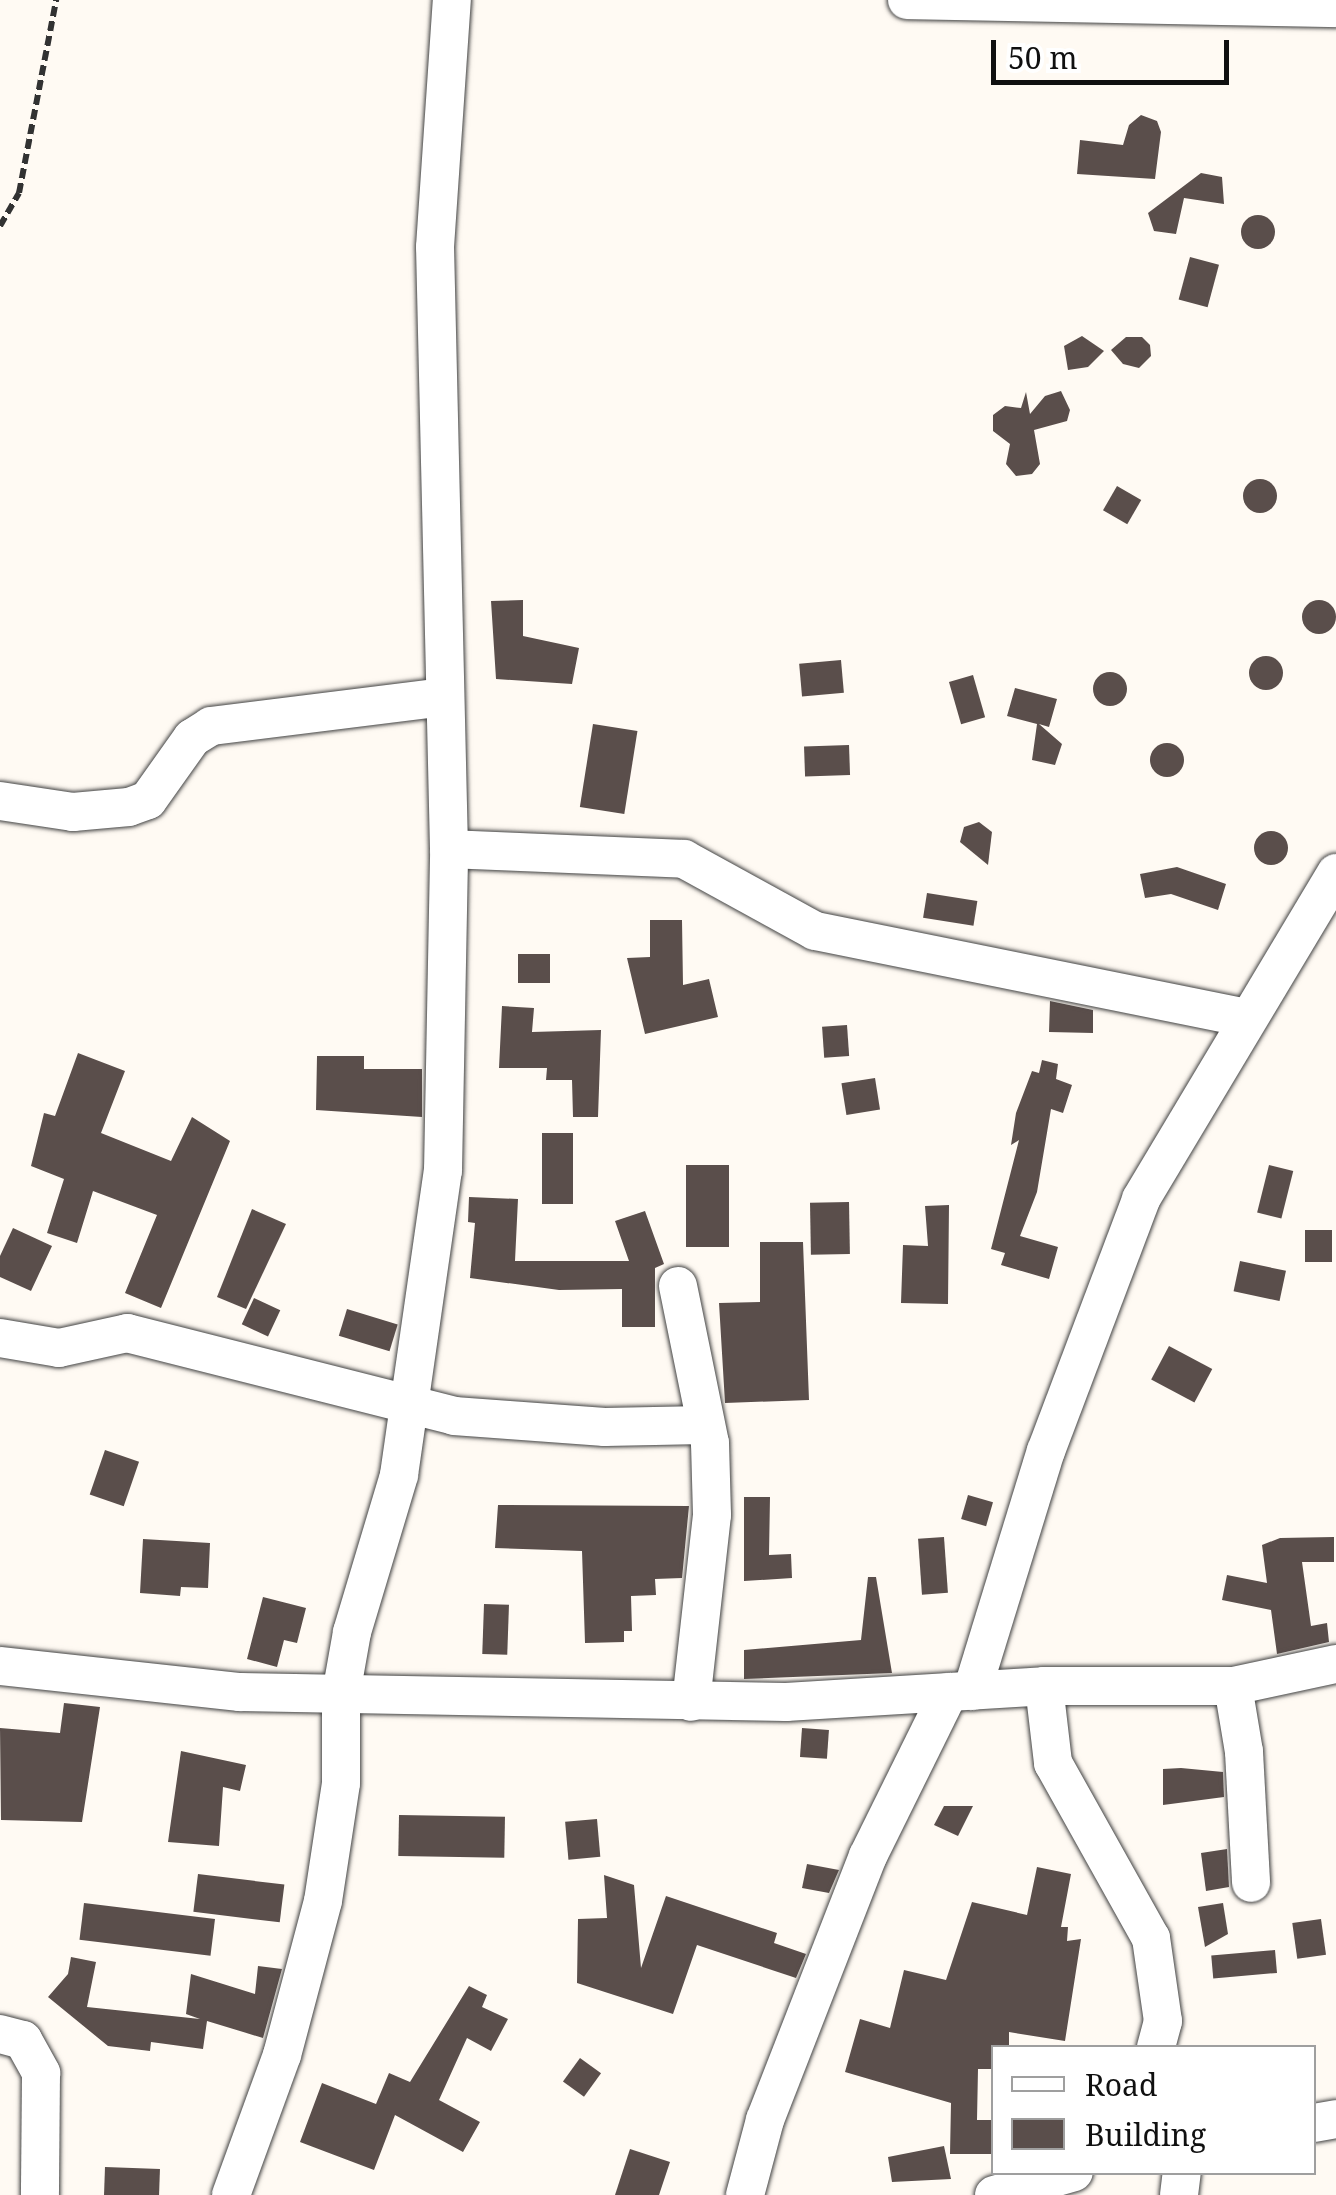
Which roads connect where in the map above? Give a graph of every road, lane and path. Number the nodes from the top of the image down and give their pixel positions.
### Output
1 (56, 0) edge
2 (452, 0) edge
3 (907, 0) edge
4 (1336, 8) edge
5 (0, 226) edge
6 (444, 697) junction
7 (0, 801) edge
8 (449, 849) junction
9 (1336, 873) edge
10 (1248, 1018) junction
11 (678, 1286) dead end
12 (0, 1338) edge
13 (408, 1406) junction
14 (704, 1425) junction
15 (1336, 1664) edge
16 (0, 1666) edge
17 (1044, 1686) junction
18 (1233, 1686) junction
19 (960, 1692) junction
20 (341, 1694) junction
21 (691, 1702) junction
22 (1250, 1883) dead end
23 (0, 2034) edge
24 (1157, 2045) edge
25 (1064, 2175) edge
26 (40, 2195) edge
27 (231, 2195) edge
28 (745, 2195) edge
29 (994, 2195) edge

1 - 5 path
2 - 6 street
3 - 4 street
6 - 7 street
6 - 8 street
8 - 10 street
8 - 13 street
9 - 10 street
10 - 19 street
11 - 14 street
12 - 13 street
13 - 14 street
13 - 20 street
14 - 21 street
15 - 18 street
16 - 20 street
17 - 18 street
17 - 19 street
17 - 24 street
18 - 22 street
19 - 21 street
19 - 28 street
20 - 21 street
20 - 27 street
23 - 26 street
25 - 29 street

